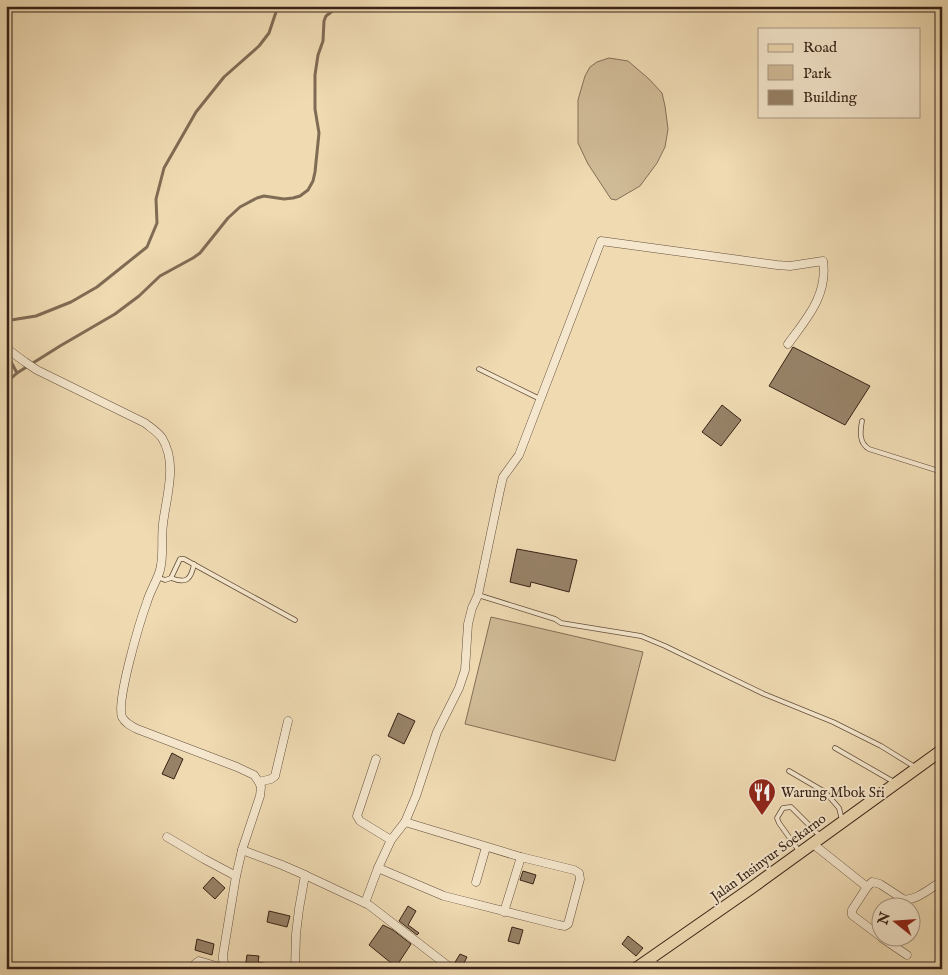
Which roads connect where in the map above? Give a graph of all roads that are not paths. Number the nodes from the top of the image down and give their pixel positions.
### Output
1 (788, 344) dead end
2 (6, 348) edge
3 (479, 369) dead end
4 (540, 399) junction
5 (862, 421) dead end
6 (942, 472) edge
7 (194, 564) junction
8 (157, 578) junction
9 (170, 578) junction
10 (478, 595) junction
11 (295, 620) dead end
12 (288, 721) dead end
13 (835, 748) dead end
14 (942, 750) edge
15 (376, 759) dead end
16 (917, 768) junction
17 (789, 771) dead end
18 (259, 782) junction
19 (896, 784) junction
20 (405, 822) junction
21 (843, 822) junction
22 (167, 836) dead end
23 (391, 840) junction
24 (817, 841) junction
25 (486, 846) junction
26 (242, 850) junction
27 (800, 853) junction
28 (521, 857) junction
29 (378, 868) junction
30 (305, 875) junction
31 (236, 876) junction
32 (942, 881) edge
33 (476, 882) dead end
34 (867, 887) junction
35 (365, 903) junction
36 (504, 912) junction
37 (870, 929) edge
38 (897, 948) edge
39 (907, 955) dead end
40 (648, 960) junction
41 (450, 968) edge
42 (193, 969) edge
43 (227, 969) edge
44 (295, 969) edge
45 (635, 969) edge
46 (659, 969) edge

1 - 4 street
2 - 8 street
3 - 4 lane
4 - 10 street
5 - 6 lane
7 - 9 lane
7 - 9 lane
7 - 11 lane
8 - 9 lane
8 - 18 street
10 - 16 lane
10 - 20 street
12 - 18 street
13 - 19 lane
14 - 16 main road, Jalan Insinyur Soekarno
15 - 23 street
16 - 19 main road, Jalan Insinyur Soekarno
17 - 21 lane
18 - 26 street
19 - 21 main road, Jalan Insinyur Soekarno
20 - 23 street
20 - 25 street
21 - 24 main road, Jalan Insinyur Soekarno
22 - 31 street
23 - 29 street
24 - 27 main road, Jalan Insinyur Soekarno
24 - 27 lane
24 - 34 street
25 - 28 street
25 - 33 street
26 - 30 street
26 - 31 street
27 - 40 main road, Jalan Insinyur Soekarno
28 - 36 street
28 - 36 street
29 - 35 street
29 - 36 street
30 - 35 street
30 - 44 street
31 - 43 street
32 - 34 street
34 - 37 street
35 - 41 street
38 - 39 street
40 - 45 main road, Jalan Insinyur Soekarno
40 - 46 street
42 - 43 street

